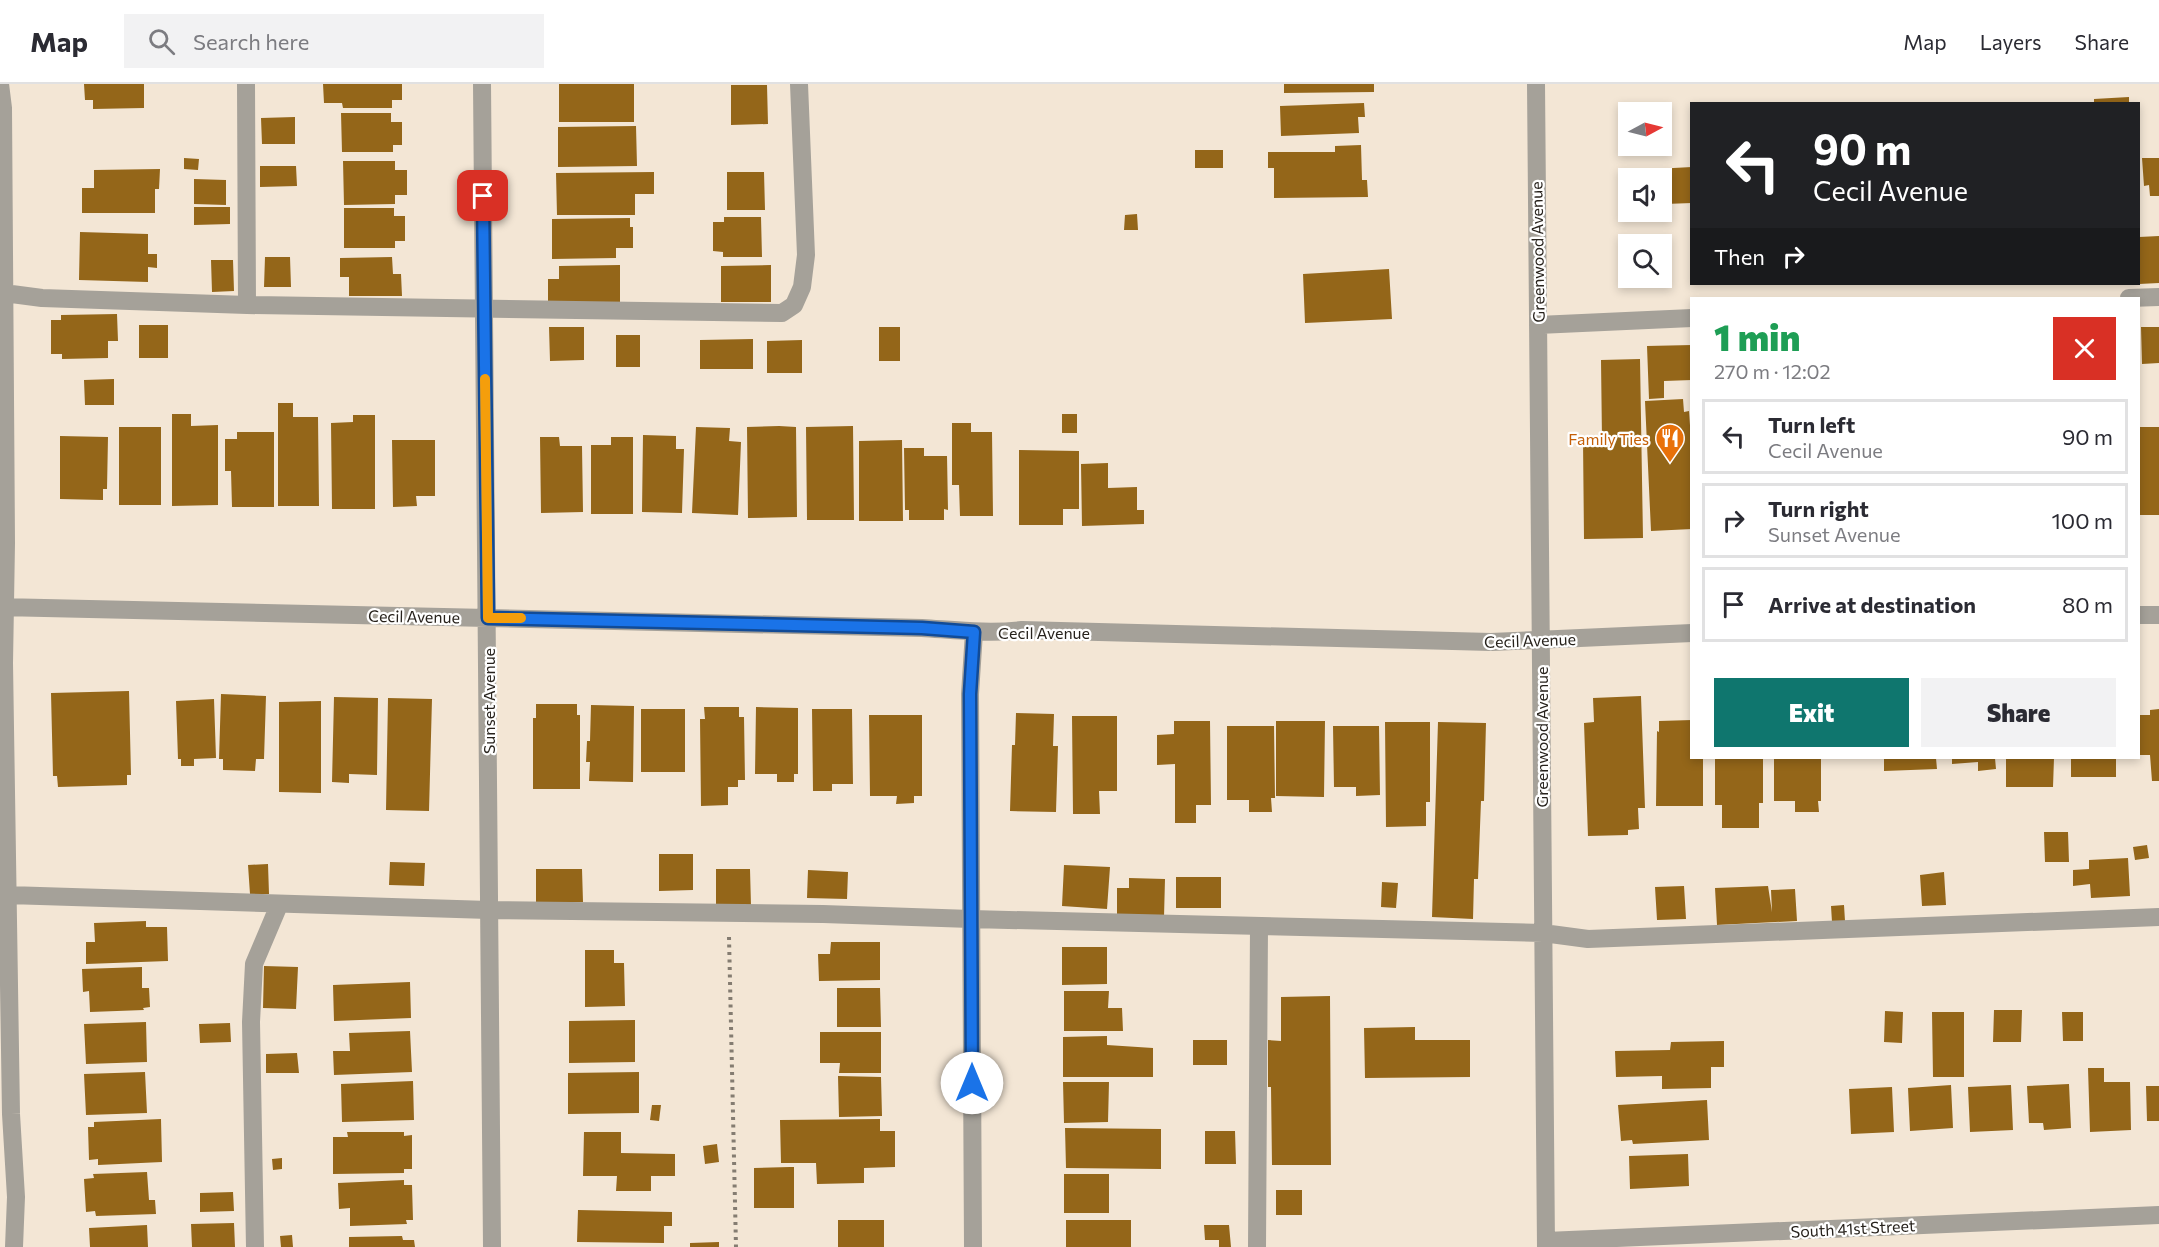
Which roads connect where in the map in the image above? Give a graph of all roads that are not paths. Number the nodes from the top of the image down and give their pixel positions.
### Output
1 (0, 84) edge
2 (246, 84) edge
3 (482, 84) edge
4 (799, 84) edge
5 (1536, 84) edge
6 (4, 293) junction
7 (2159, 297) edge
8 (2140, 298) edge
9 (247, 305) junction
10 (485, 308) junction
11 (1690, 318) edge
12 (1538, 324) junction
13 (3, 607) edge
14 (2140, 615) edge
15 (2159, 615) edge
16 (488, 618) junction
17 (974, 632) junction
18 (1690, 633) edge
19 (1540, 639) junction
20 (8, 895) junction
21 (279, 905) junction
22 (489, 910) junction
23 (2159, 917) edge
24 (971, 919) junction
25 (1259, 926) junction
26 (1543, 933) junction
27 (6, 1113) edge
28 (2159, 1215) edge
29 (1546, 1244) edge
30 (14, 1247) edge
31 (255, 1247) edge
32 (492, 1247) edge
33 (973, 1247) edge
34 (1257, 1247) edge

1 - 6 street
2 - 9 street
3 - 10 street, Sunset Avenue
4 - 10 street
5 - 12 street, Greenwood Avenue
6 - 9 street
6 - 13 street
7 - 8 street
9 - 10 street
10 - 16 street, Sunset Avenue
11 - 12 street
12 - 19 street, Greenwood Avenue
13 - 16 street, Cecil Avenue
13 - 20 street
14 - 15 street
16 - 17 street, Cecil Avenue
16 - 22 street, Sunset Avenue
17 - 19 street, Cecil Avenue
17 - 24 street
18 - 19 street, Cecil Avenue
19 - 26 street, Greenwood Avenue
20 - 21 street
20 - 27 street
21 - 22 street
21 - 31 street
22 - 24 street
22 - 32 street, Sunset Avenue
23 - 26 street
24 - 25 street
24 - 33 street
25 - 26 street
25 - 34 street
26 - 29 street, Greenwood Avenue
27 - 30 street
28 - 29 street, South 41st Street

